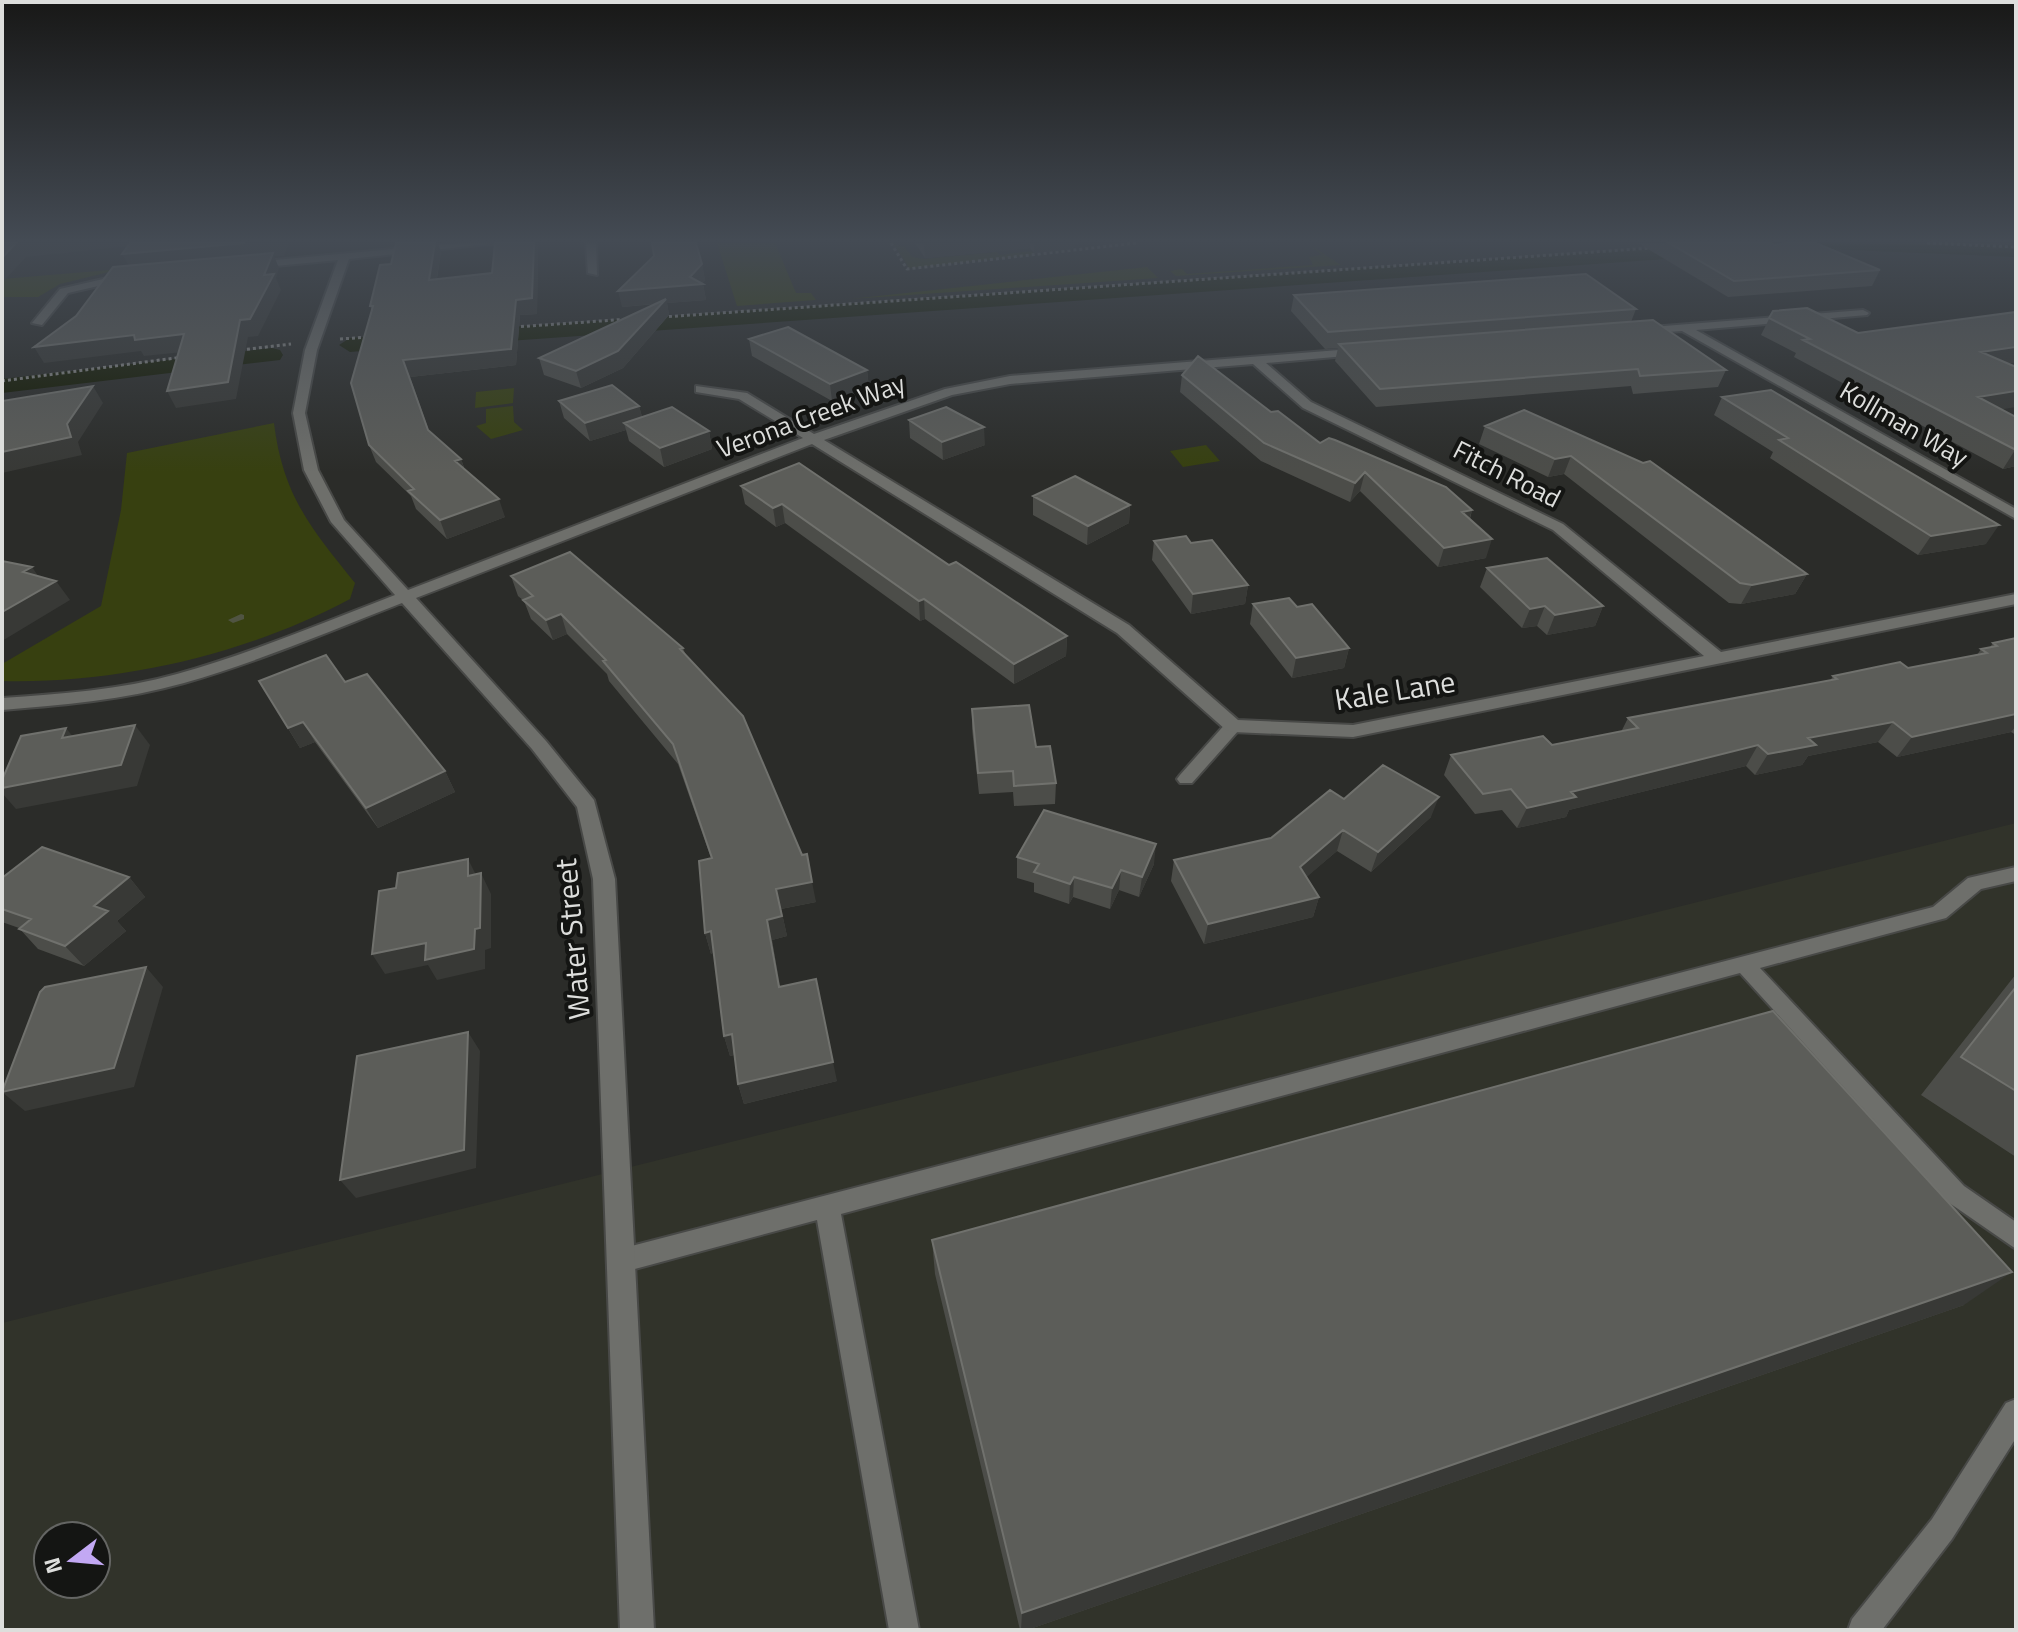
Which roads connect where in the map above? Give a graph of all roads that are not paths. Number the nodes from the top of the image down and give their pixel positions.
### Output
1 (41, 319) edge
2 (322, 319) edge
3 (1790, 319) edge
4 (38, 323) dead end
5 (1685, 328) junction
6 (1621, 333) edge
7 (1383, 351) edge
8 (1256, 361) junction
9 (700, 389) dead end
10 (813, 439) junction
11 (2016, 515) edge
12 (405, 597) junction
13 (2016, 599) edge
14 (1718, 659) junction
15 (2, 704) edge
16 (1233, 726) junction
17 (1186, 779) dead end
18 (2016, 874) edge
19 (1744, 964) junction
20 (827, 1206) junction
21 (2016, 1237) edge
22 (620, 1261) junction
23 (2016, 1413) edge
24 (637, 1630) edge
25 (904, 1630) edge
26 (1863, 1630) edge

1 - 4 street
2 - 12 street, Water Street
3 - 5 street
5 - 6 street
5 - 11 street, Kollman Way
7 - 8 street, Verona Creek Way
8 - 10 street, Verona Creek Way
8 - 14 street, Fitch Road
9 - 10 street
10 - 12 street, Verona Creek Way
10 - 16 street
12 - 15 street, Verona Creek Way
12 - 22 street, Water Street
13 - 14 street, Kale Lane
14 - 16 street, Kale Lane
16 - 17 lane
18 - 19 lane
19 - 20 lane
19 - 21 lane
20 - 22 lane
20 - 25 lane
22 - 24 street, Water Street
23 - 26 lane

